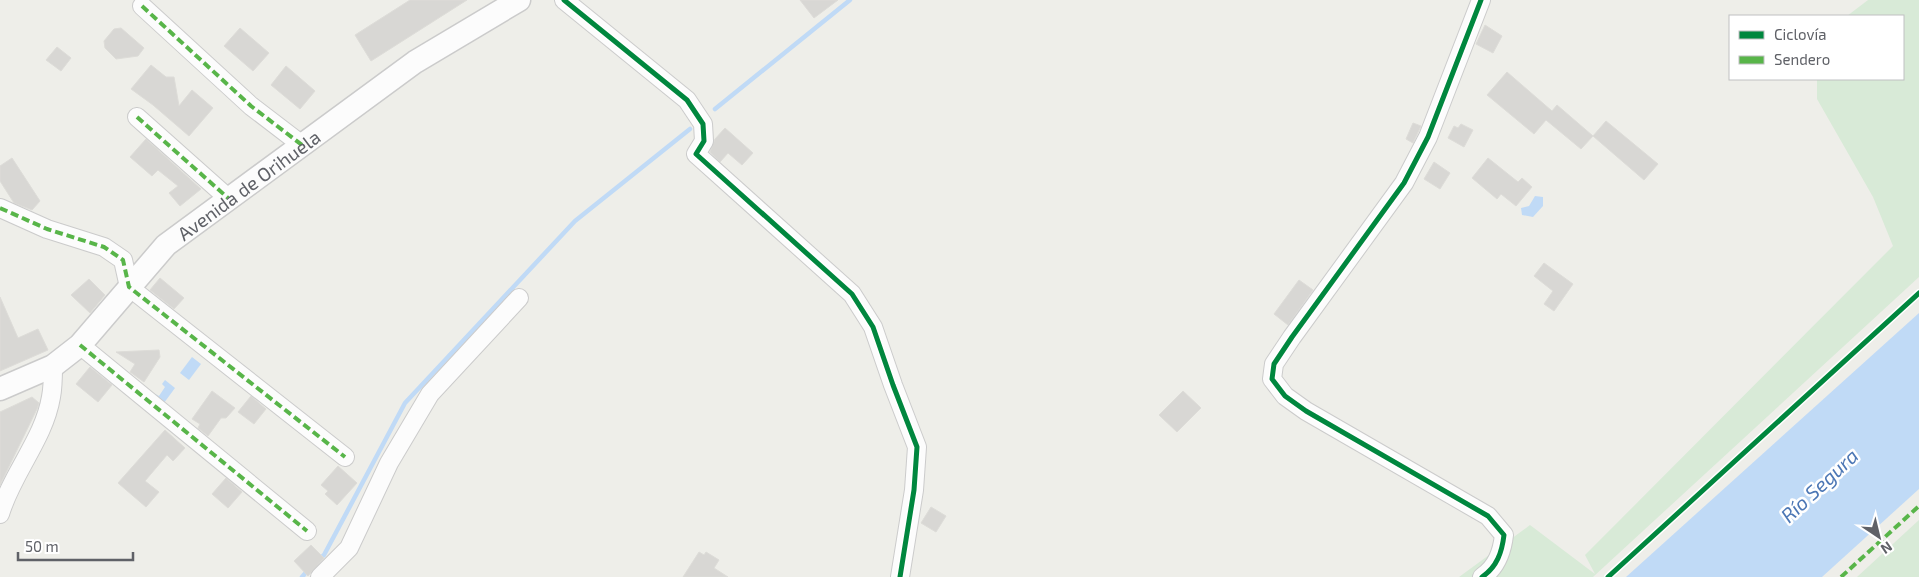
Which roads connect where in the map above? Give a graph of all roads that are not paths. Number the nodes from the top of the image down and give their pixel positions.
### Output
1 (519, 0) edge
2 (564, 0) edge
3 (1481, 0) edge
4 (142, 6) dead end
5 (137, 117) dead end
6 (302, 145) junction
7 (228, 198) junction
8 (0, 208) edge
9 (128, 287) junction
10 (519, 298) dead end
11 (80, 345) junction
12 (53, 366) junction
13 (0, 389) edge
14 (345, 457) dead end
15 (0, 514) edge
16 (307, 531) dead end
17 (320, 577) edge
18 (900, 577) edge
19 (1482, 577) edge

1 - 6 street, Avenida de Orihuela
2 - 18 street
3 - 19 street
4 - 6 street
5 - 7 street
6 - 7 street, Avenida de Orihuela
7 - 9 street, Avenida de Orihuela
8 - 9 street
9 - 11 street, Avenida de Orihuela
9 - 14 street
10 - 17 street
11 - 12 street, Avenida de Orihuela
11 - 16 street
12 - 13 street, Avenida de Orihuela
12 - 15 street

